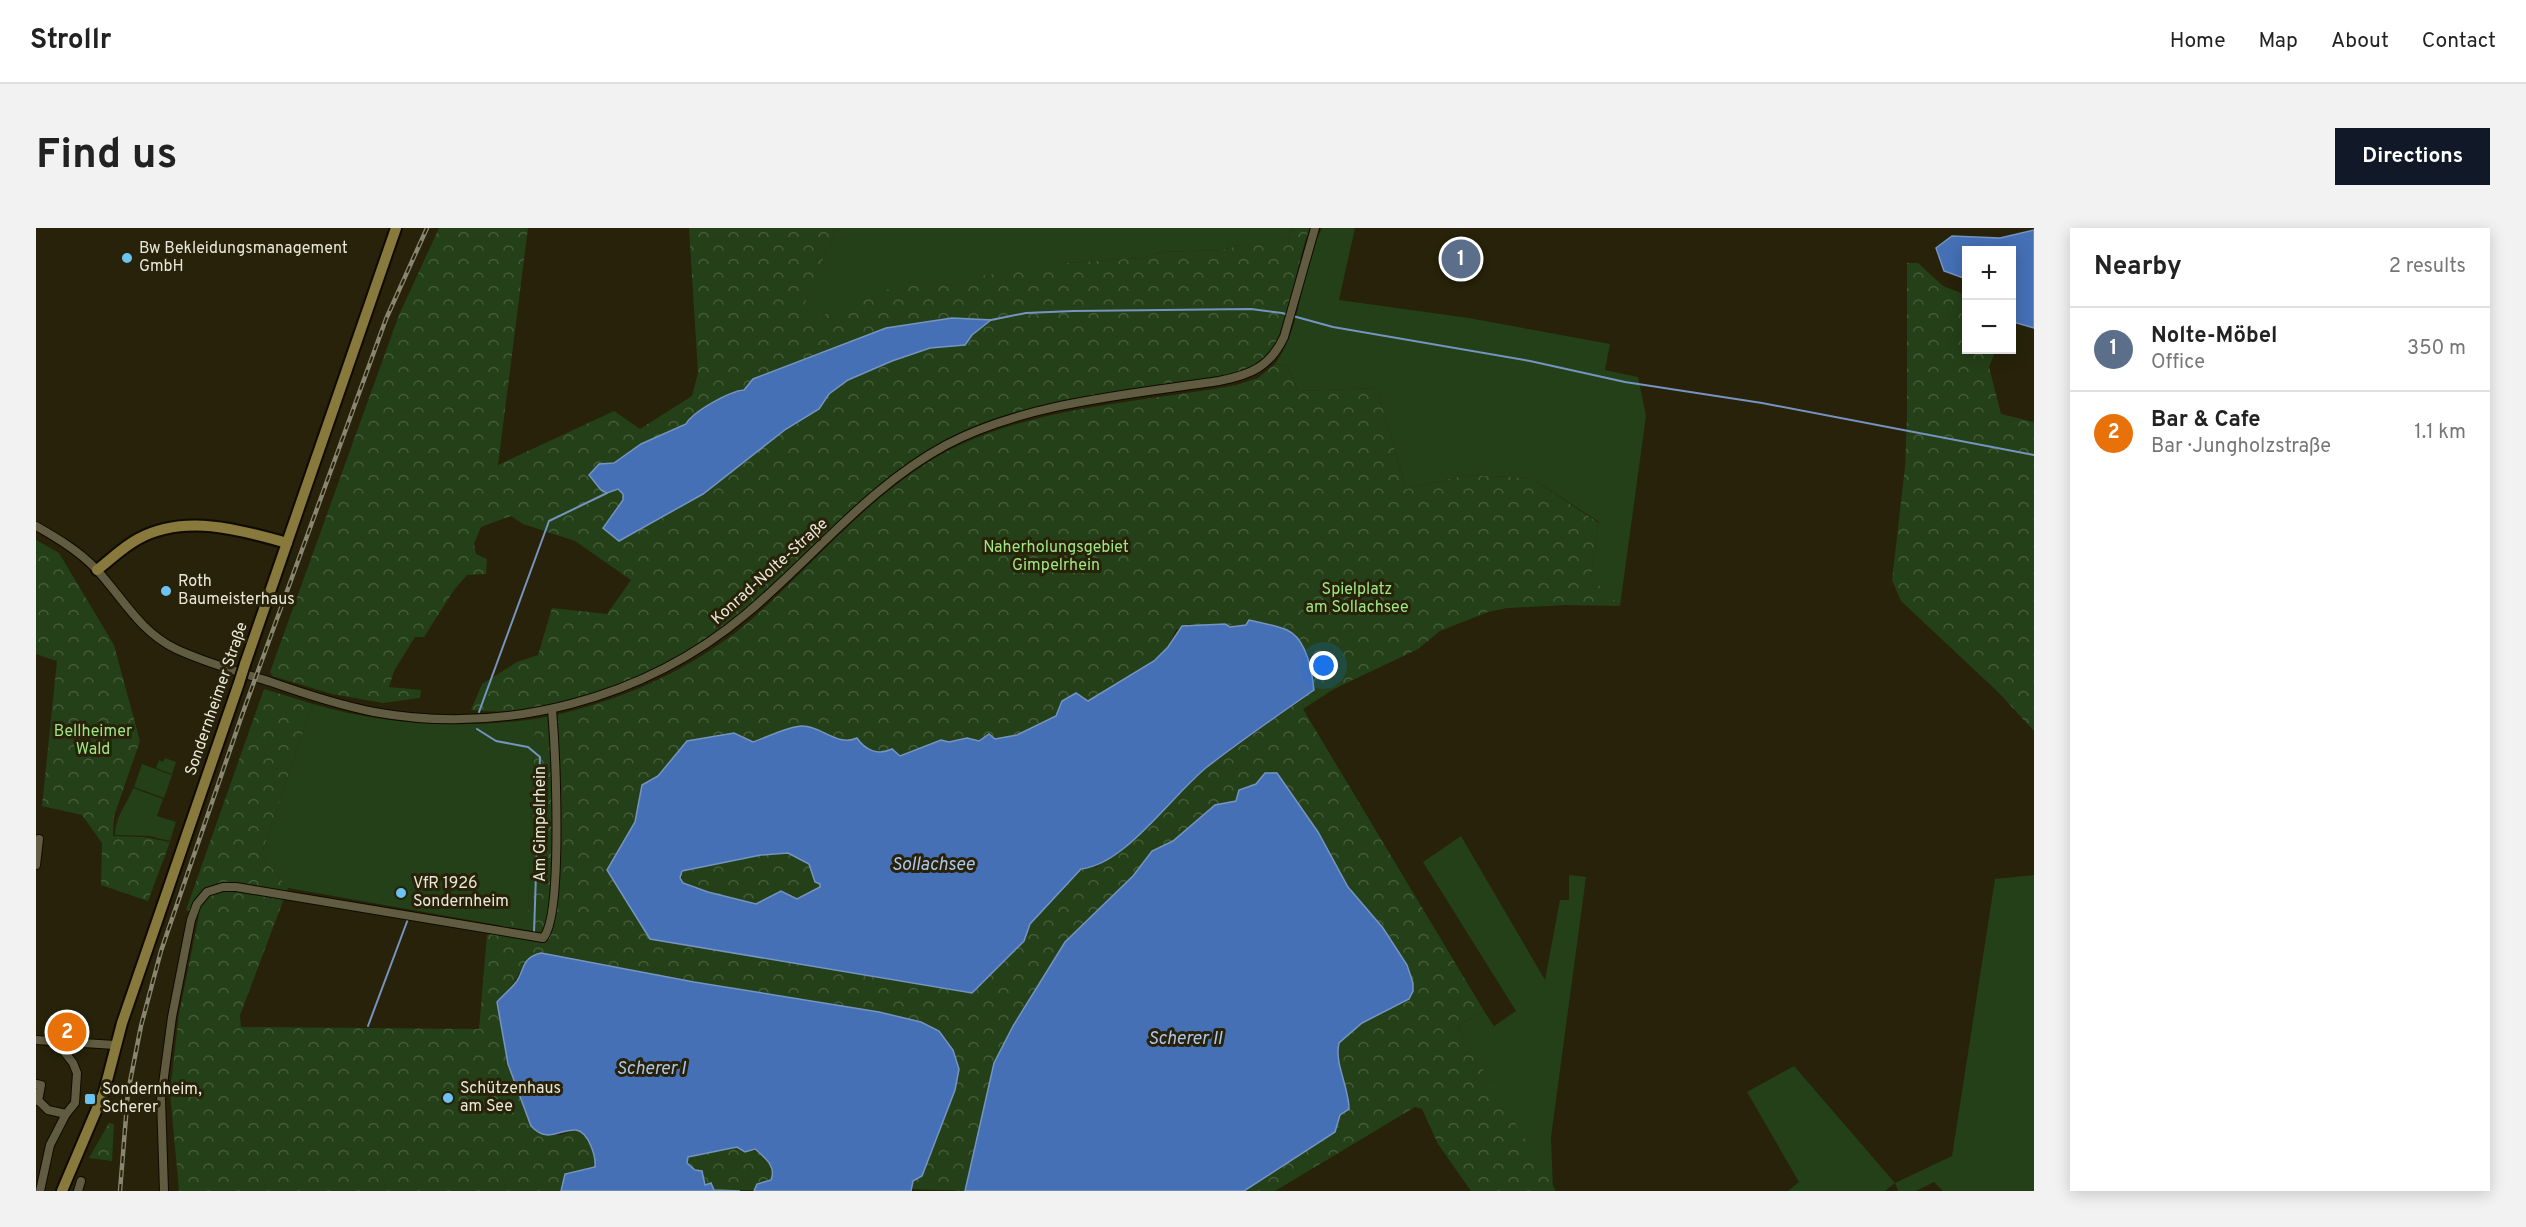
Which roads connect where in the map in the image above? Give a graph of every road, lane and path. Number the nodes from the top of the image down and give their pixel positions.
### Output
1 (396, 228) edge
2 (1315, 228) edge
3 (36, 526) edge
4 (287, 543) junction
5 (97, 570) junction
6 (552, 709) junction
7 (39, 839) dead end
8 (36, 865) edge
9 (36, 1040) edge
10 (56, 1041) junction
11 (115, 1045) junction
12 (36, 1084) edge
13 (37, 1099) edge
14 (66, 1114) junction
15 (81, 1181) dead end
16 (40, 1191) edge
17 (62, 1191) edge
18 (78, 1191) edge
19 (164, 1191) edge

1 - 4 main road, Sondernheimer Straße
2 - 6 street, Konrad-Nolte-Straße
3 - 5 street, Konrad-Nolte-Straße
4 - 5 main road
4 - 11 main road, Sondernheimer Straße, bridge
5 - 6 street, Konrad-Nolte-Straße
6 - 19 street, Am Gimpelrhein
7 - 8 street
9 - 10 street
10 - 11 street
10 - 14 street
11 - 17 main road, Sondernheimer Straße
12 - 13 street
13 - 14 street
14 - 16 street
15 - 18 street

